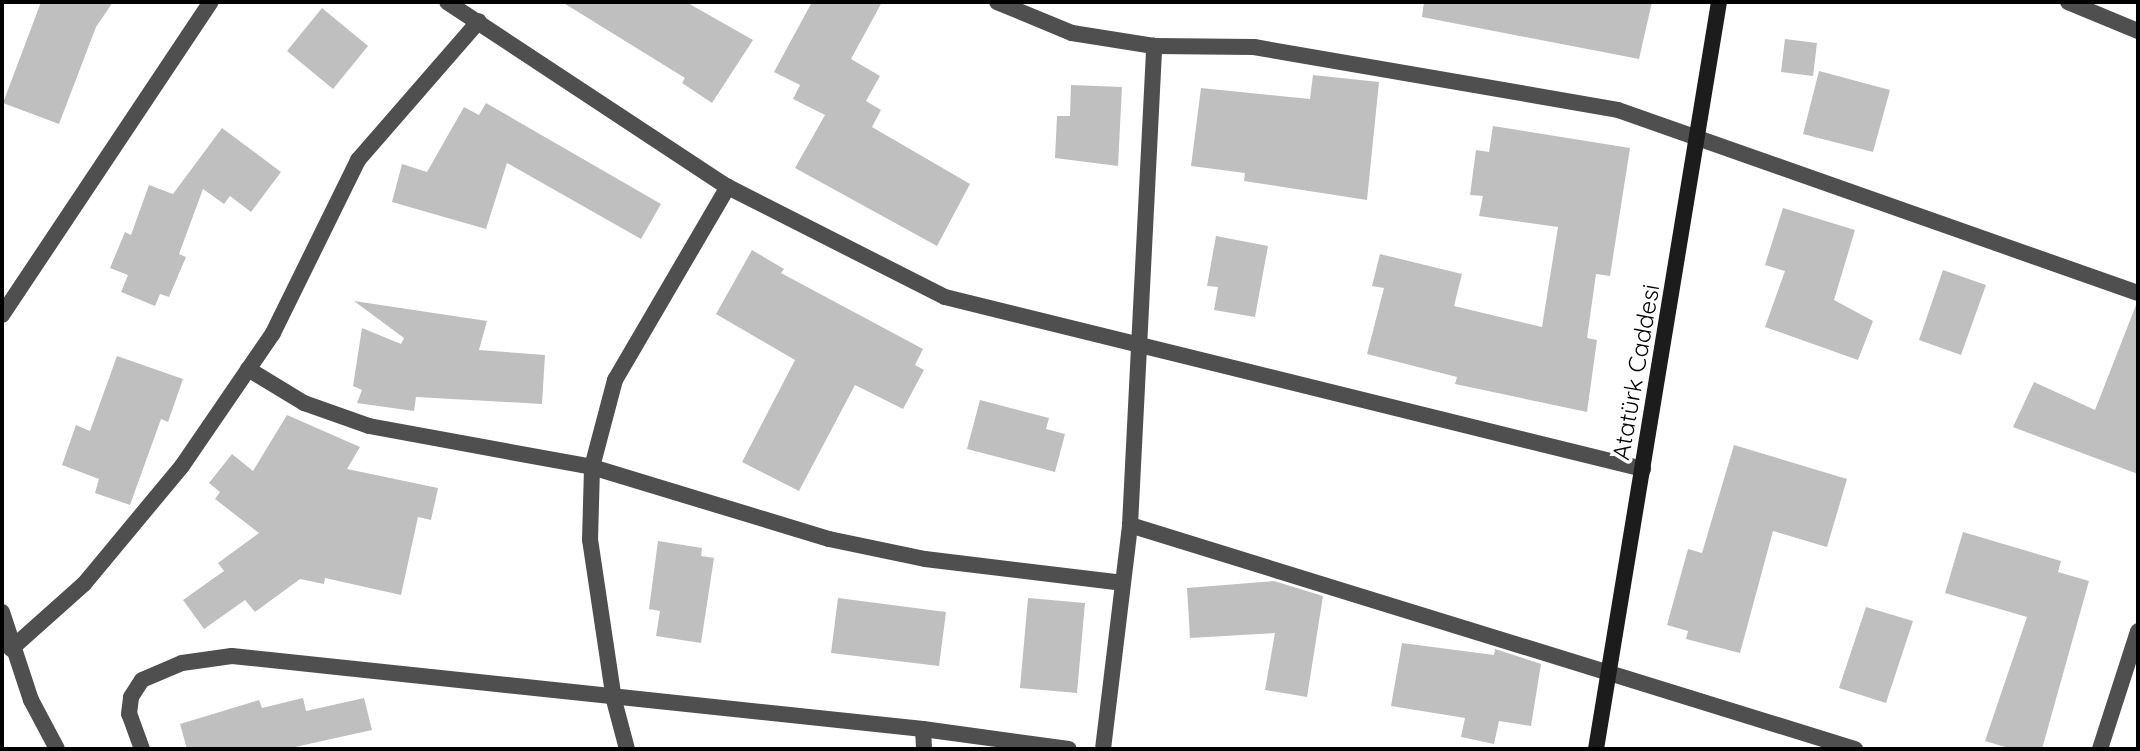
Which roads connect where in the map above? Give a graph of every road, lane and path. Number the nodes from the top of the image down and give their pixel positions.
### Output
1 (211, 2) edge
2 (447, 2) edge
3 (997, 2) edge
4 (1719, 2) edge
5 (2068, 2) edge
6 (479, 21) junction
7 (2138, 31) edge
8 (1154, 46) junction
9 (1700, 137) junction
10 (728, 187) junction
11 (2138, 293) edge
12 (2, 315) edge
13 (1136, 348) junction
14 (248, 369) junction
15 (592, 467) junction
16 (1643, 469) junction
17 (1130, 525) junction
18 (1122, 583) junction
19 (2, 612) edge
20 (2138, 631) edge
21 (11, 649) junction
22 (1608, 671) junction
23 (614, 700) junction
24 (923, 729) junction
25 (57, 749) edge
26 (142, 749) edge
27 (627, 749) edge
28 (924, 749) edge
29 (1069, 749) edge
30 (1103, 749) edge
31 (1596, 749) edge
32 (1855, 749) edge
33 (2100, 749) edge

1 - 12 street
2 - 6 street
3 - 8 street
4 - 9 main road, Atatürk Caddesi
5 - 7 street
6 - 10 street
6 - 14 street
8 - 9 street
8 - 13 street
9 - 11 street
9 - 16 main road, Atatürk Caddesi
10 - 13 street
10 - 15 street
13 - 16 street
13 - 17 street
14 - 15 street
14 - 21 street
15 - 18 street
15 - 23 street
16 - 22 main road, Atatürk Caddesi
17 - 18 street
17 - 22 street
18 - 30 street
19 - 21 street
20 - 33 street
21 - 25 street
22 - 31 main road, Atatürk Caddesi
22 - 32 street
23 - 24 street
23 - 26 street
23 - 27 street
24 - 28 street
24 - 29 street

